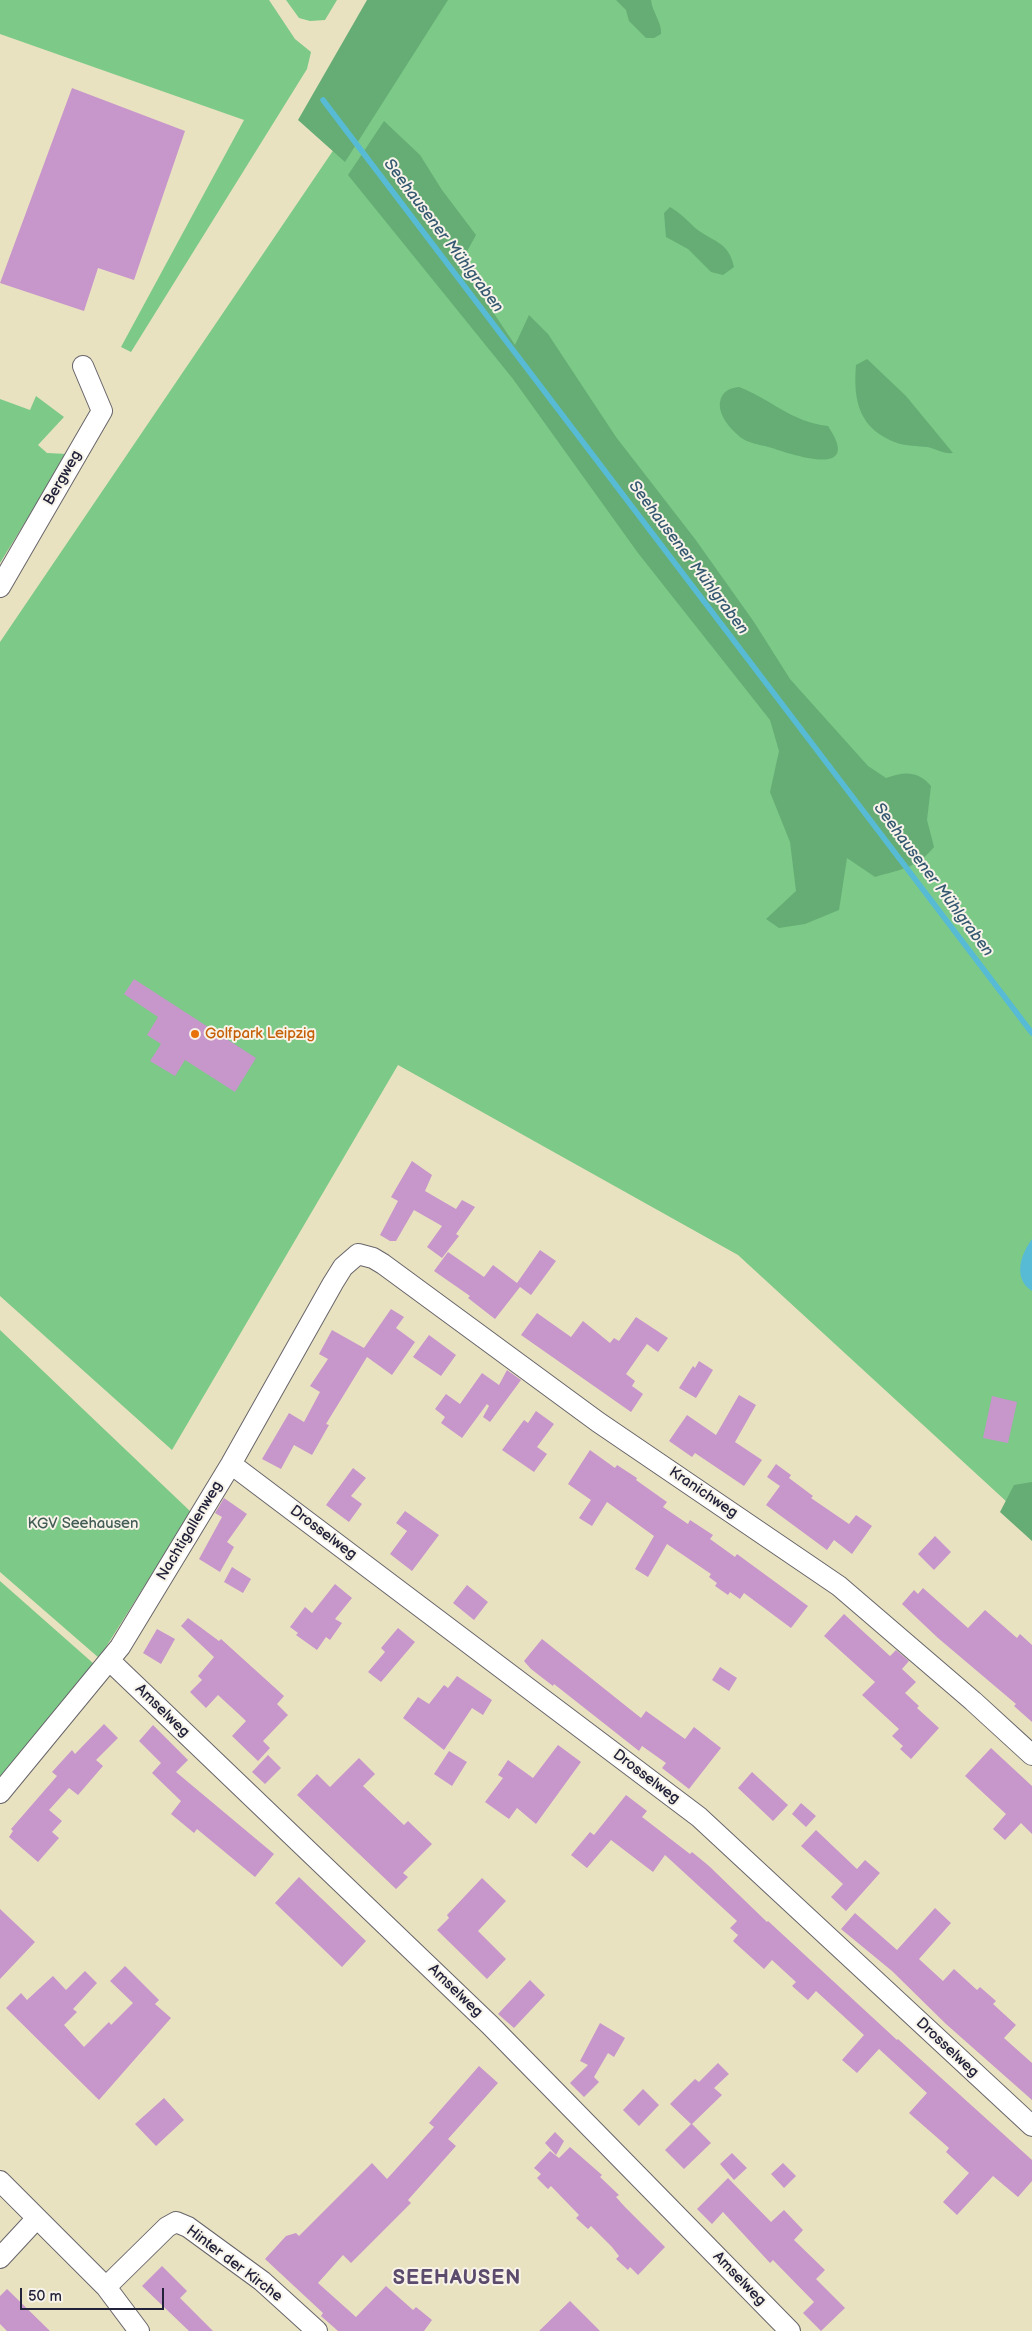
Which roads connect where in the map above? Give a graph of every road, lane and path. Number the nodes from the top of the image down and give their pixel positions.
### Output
1 (83, 366) dead end
2 (0, 587) edge
3 (358, 1254) joint
4 (231, 1464) junction
5 (110, 1661) junction
6 (1032, 1755) edge
7 (0, 1793) edge
8 (1032, 2126) edge
9 (0, 2181) edge
10 (37, 2218) junction
11 (0, 2258) edge
12 (106, 2287) junction
13 (139, 2331) edge
14 (318, 2331) edge
15 (790, 2331) edge

1 - 2 street, Bergweg
3 - 4 street, Nachtigallenweg
3 - 6 street, Kranichweg
4 - 5 street, Nachtigallenweg
4 - 8 street, Drosselweg
5 - 7 street, Nachtigallenweg
5 - 15 street, Amselweg
9 - 10 street
10 - 11 street
10 - 12 street
12 - 13 street
12 - 14 street, Hinter der Kirche

